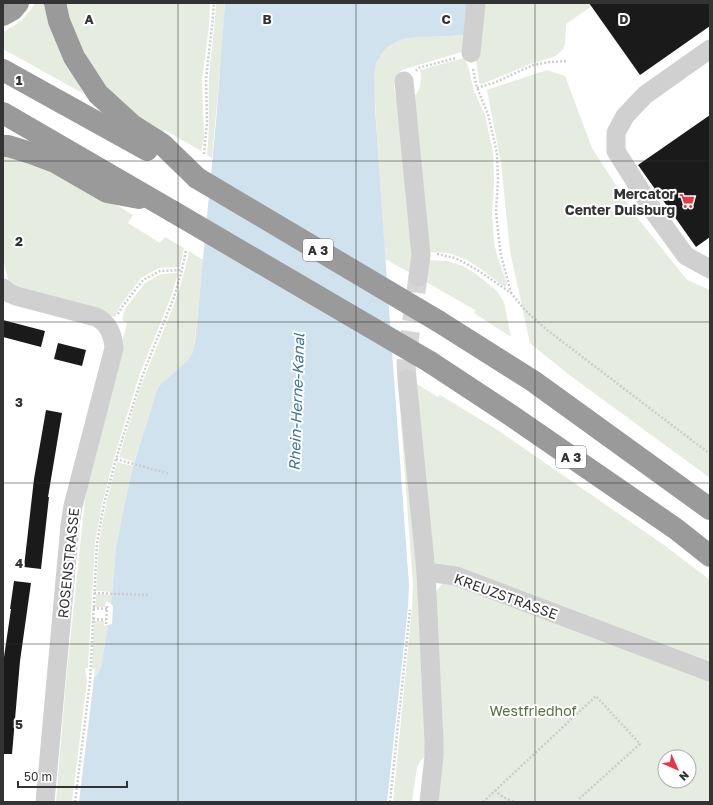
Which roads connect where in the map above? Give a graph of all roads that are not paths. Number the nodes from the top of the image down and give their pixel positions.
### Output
1 (18, 3) edge
2 (55, 3) edge
3 (476, 3) edge
4 (3, 15) edge
5 (710, 49) edge
6 (471, 54) road end
7 (3, 70) edge
8 (404, 81) road end
9 (3, 113) edge
10 (3, 146) edge
11 (197, 178) junction
12 (163, 206) junction
13 (710, 269) edge
14 (418, 277) tunnel mouth
15 (3, 288) edge
16 (407, 379) tunnel mouth
17 (710, 509) edge
18 (710, 556) edge
19 (426, 572) junction
20 (710, 672) edge
21 (45, 802) edge
22 (429, 802) edge

1 - 4 highway
2 - 11 highway
3 - 6 street
5 - 13 street
7 - 11 highway, A 3
8 - 14 street
9 - 12 highway, A 3
10 - 12 highway
11 - 17 highway, A 3, bridge
12 - 18 highway, A 3, bridge
15 - 21 street, ROSENSTRASSE
16 - 19 street
19 - 20 street, KREUZSTRASSE
19 - 22 street

